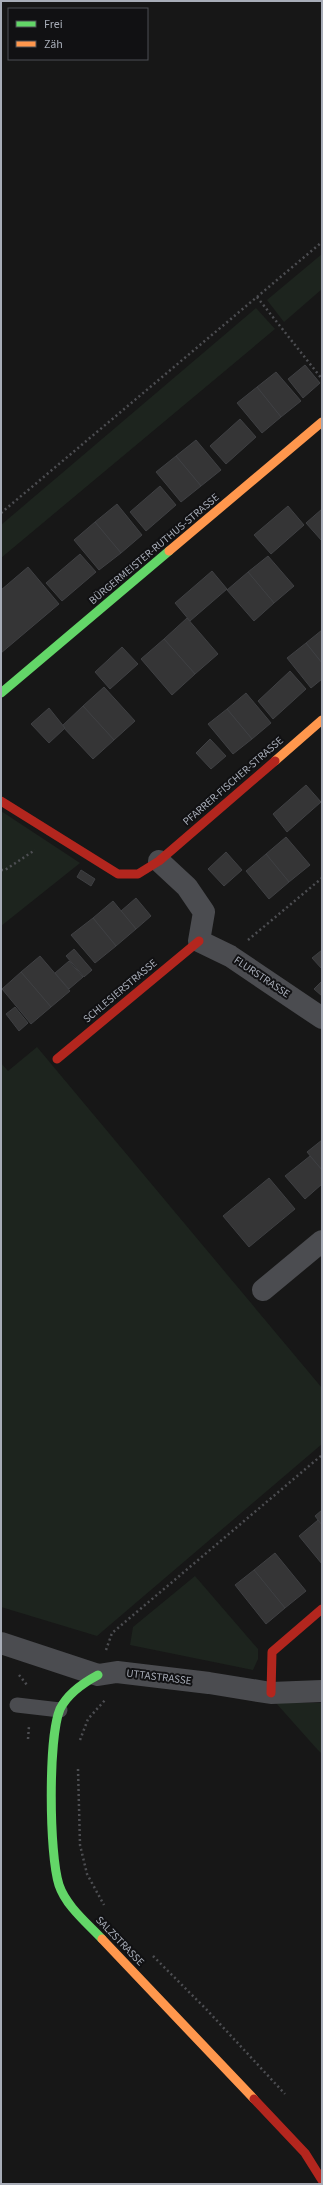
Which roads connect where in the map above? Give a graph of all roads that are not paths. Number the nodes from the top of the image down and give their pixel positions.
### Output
1 (322, 422) edge
2 (1, 693) edge
3 (322, 720) edge
4 (1, 801) edge
5 (159, 861) junction
6 (199, 940) junction
7 (322, 1018) edge
8 (57, 1059) dead end
9 (322, 1241) edge
10 (263, 1290) dead end
11 (322, 1609) edge
12 (1, 1643) edge
13 (107, 1674) junction
14 (322, 1691) edge
15 (271, 1693) junction
16 (17, 1705) dead end
17 (60, 1710) junction
18 (322, 2180) edge

1 - 2 street, BÜRGERMEISTER-RUTHUS-STRASSE
3 - 5 street, PFARRER-FISCHER-STRASSE
4 - 5 street
5 - 6 street
6 - 7 street, FLURSTRASSE
6 - 8 street, SCHLESIERSTRASSE
9 - 10 street
11 - 15 street
12 - 13 street, UTTASTRASSE
13 - 15 street, UTTASTRASSE
13 - 17 street, SALZSTRASSE
14 - 15 street, UTTASTRASSE
16 - 17 lane
17 - 18 street, SALZSTRASSE

